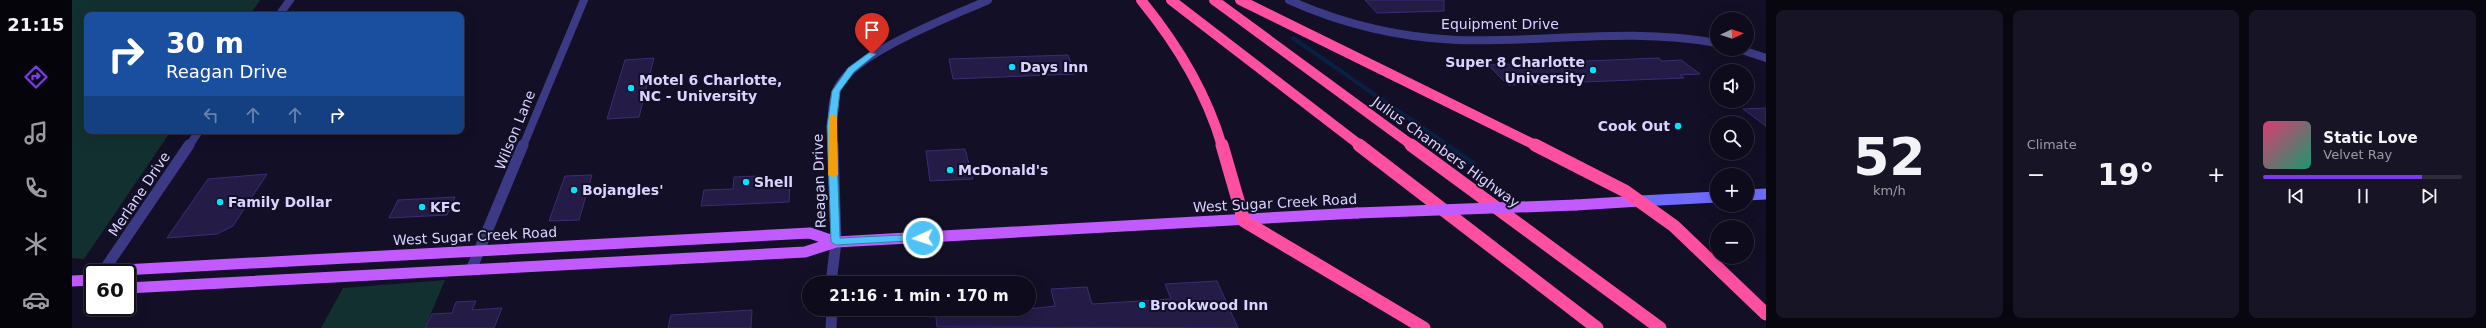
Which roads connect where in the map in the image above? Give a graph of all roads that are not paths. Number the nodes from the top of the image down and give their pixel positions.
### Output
1 (290, 0) edge
2 (584, 0) edge
3 (988, 0) edge
4 (1141, 0) edge
5 (1171, 0) edge
6 (1214, 0) edge
7 (1240, 0) edge
8 (1289, 0) edge
9 (282, 12) edge
10 (1710, 42) edge
11 (1754, 54) edge
12 (1766, 58) edge
13 (197, 134) edge
14 (1766, 194) edge
15 (1754, 195) edge
16 (1710, 197) edge
17 (1640, 200) junction
18 (1244, 221) junction
19 (836, 242) junction
20 (480, 251) junction
21 (108, 264) edge
22 (136, 269) edge
23 (471, 270) junction
24 (832, 276) edge
25 (84, 280) edge
26 (72, 281) edge
27 (136, 288) edge
28 (1766, 314) edge
29 (832, 316) edge
30 (831, 328) edge
31 (1424, 328) edge
32 (1597, 328) edge
33 (1660, 328) edge

1 - 9 street
2 - 20 street, Wilson Lane
3 - 19 street, Reagan Drive
4 - 18 highway
5 - 32 highway
6 - 33 highway, Julius Chambers Highway
7 - 17 highway
8 - 10 street, Equipment Drive
11 - 12 street
13 - 21 street, Merlane Drive
14 - 15 main road
16 - 17 main road, West Sugar Creek Road
17 - 18 main road, West Sugar Creek Road, bridge
17 - 28 highway
18 - 19 main road, West Sugar Creek Road
18 - 31 highway
19 - 20 main road, West Sugar Creek Road
19 - 23 main road, West Sugar Creek Road
19 - 24 street, Reagan Drive
20 - 22 main road, West Sugar Creek Road
20 - 23 street, Wilson Lane
23 - 27 main road, West Sugar Creek Road
25 - 26 main road
29 - 30 street

